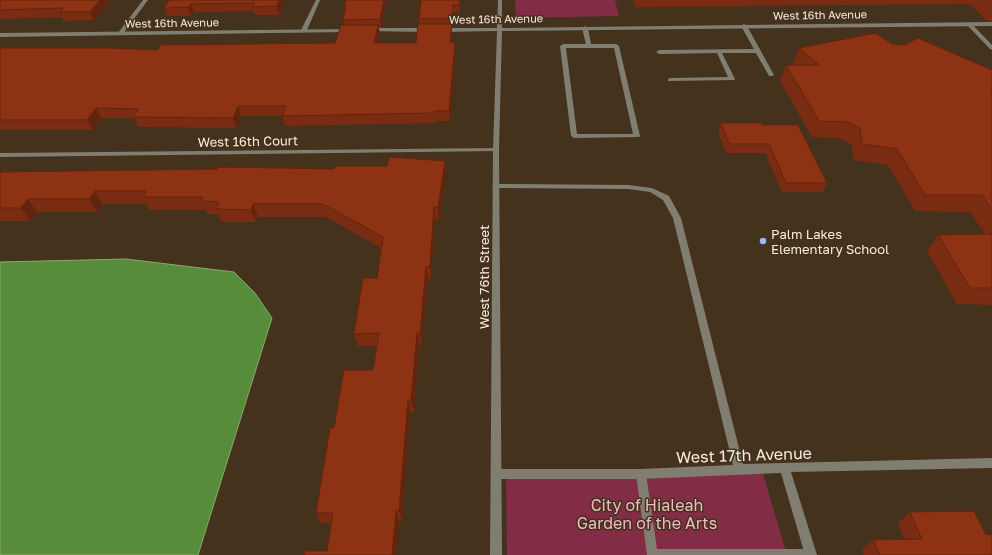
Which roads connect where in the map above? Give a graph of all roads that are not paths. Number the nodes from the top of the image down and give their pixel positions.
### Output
1 (146, 0) edge
2 (318, 0) edge
3 (500, 0) edge
4 (969, 24) junction
5 (992, 24) edge
6 (744, 26) junction
7 (585, 28) junction
8 (498, 29) junction
9 (304, 30) junction
10 (358, 30) edge
11 (366, 30) edge
12 (120, 34) junction
13 (0, 35) edge
14 (589, 46) junction
15 (992, 48) edge
16 (659, 52) dead end
17 (719, 52) junction
18 (758, 52) junction
19 (771, 75) dead end
20 (670, 80) dead end
21 (496, 150) junction
22 (0, 155) edge
23 (496, 186) junction
24 (992, 463) edge
25 (785, 468) junction
26 (739, 469) junction
27 (496, 474) junction
28 (641, 474) junction
29 (496, 555) edge
30 (811, 555) edge

1 - 12 street
2 - 9 street
3 - 8 street, West 76th Street
4 - 5 street, West 16th Avenue
4 - 6 street, West 16th Avenue
4 - 15 street
6 - 7 street, West 16th Avenue
6 - 18 street
7 - 8 street, West 16th Avenue
7 - 14 street
8 - 11 street, West 16th Avenue
8 - 21 street, West 76th Street
9 - 10 street, West 16th Avenue
9 - 12 street, West 16th Avenue
12 - 13 street, West 16th Avenue
14 - 14 street
16 - 17 street
17 - 18 street
17 - 20 street
18 - 19 street
21 - 22 street, West 16th Court
21 - 23 street, West 76th Street
23 - 26 street
23 - 27 street, West 76th Street
24 - 25 street, West 17th Avenue
25 - 26 street, West 17th Avenue
25 - 30 street
26 - 28 street, West 17th Avenue
27 - 28 street, West 17th Avenue
27 - 29 street, West 76th Street
28 - 30 street

